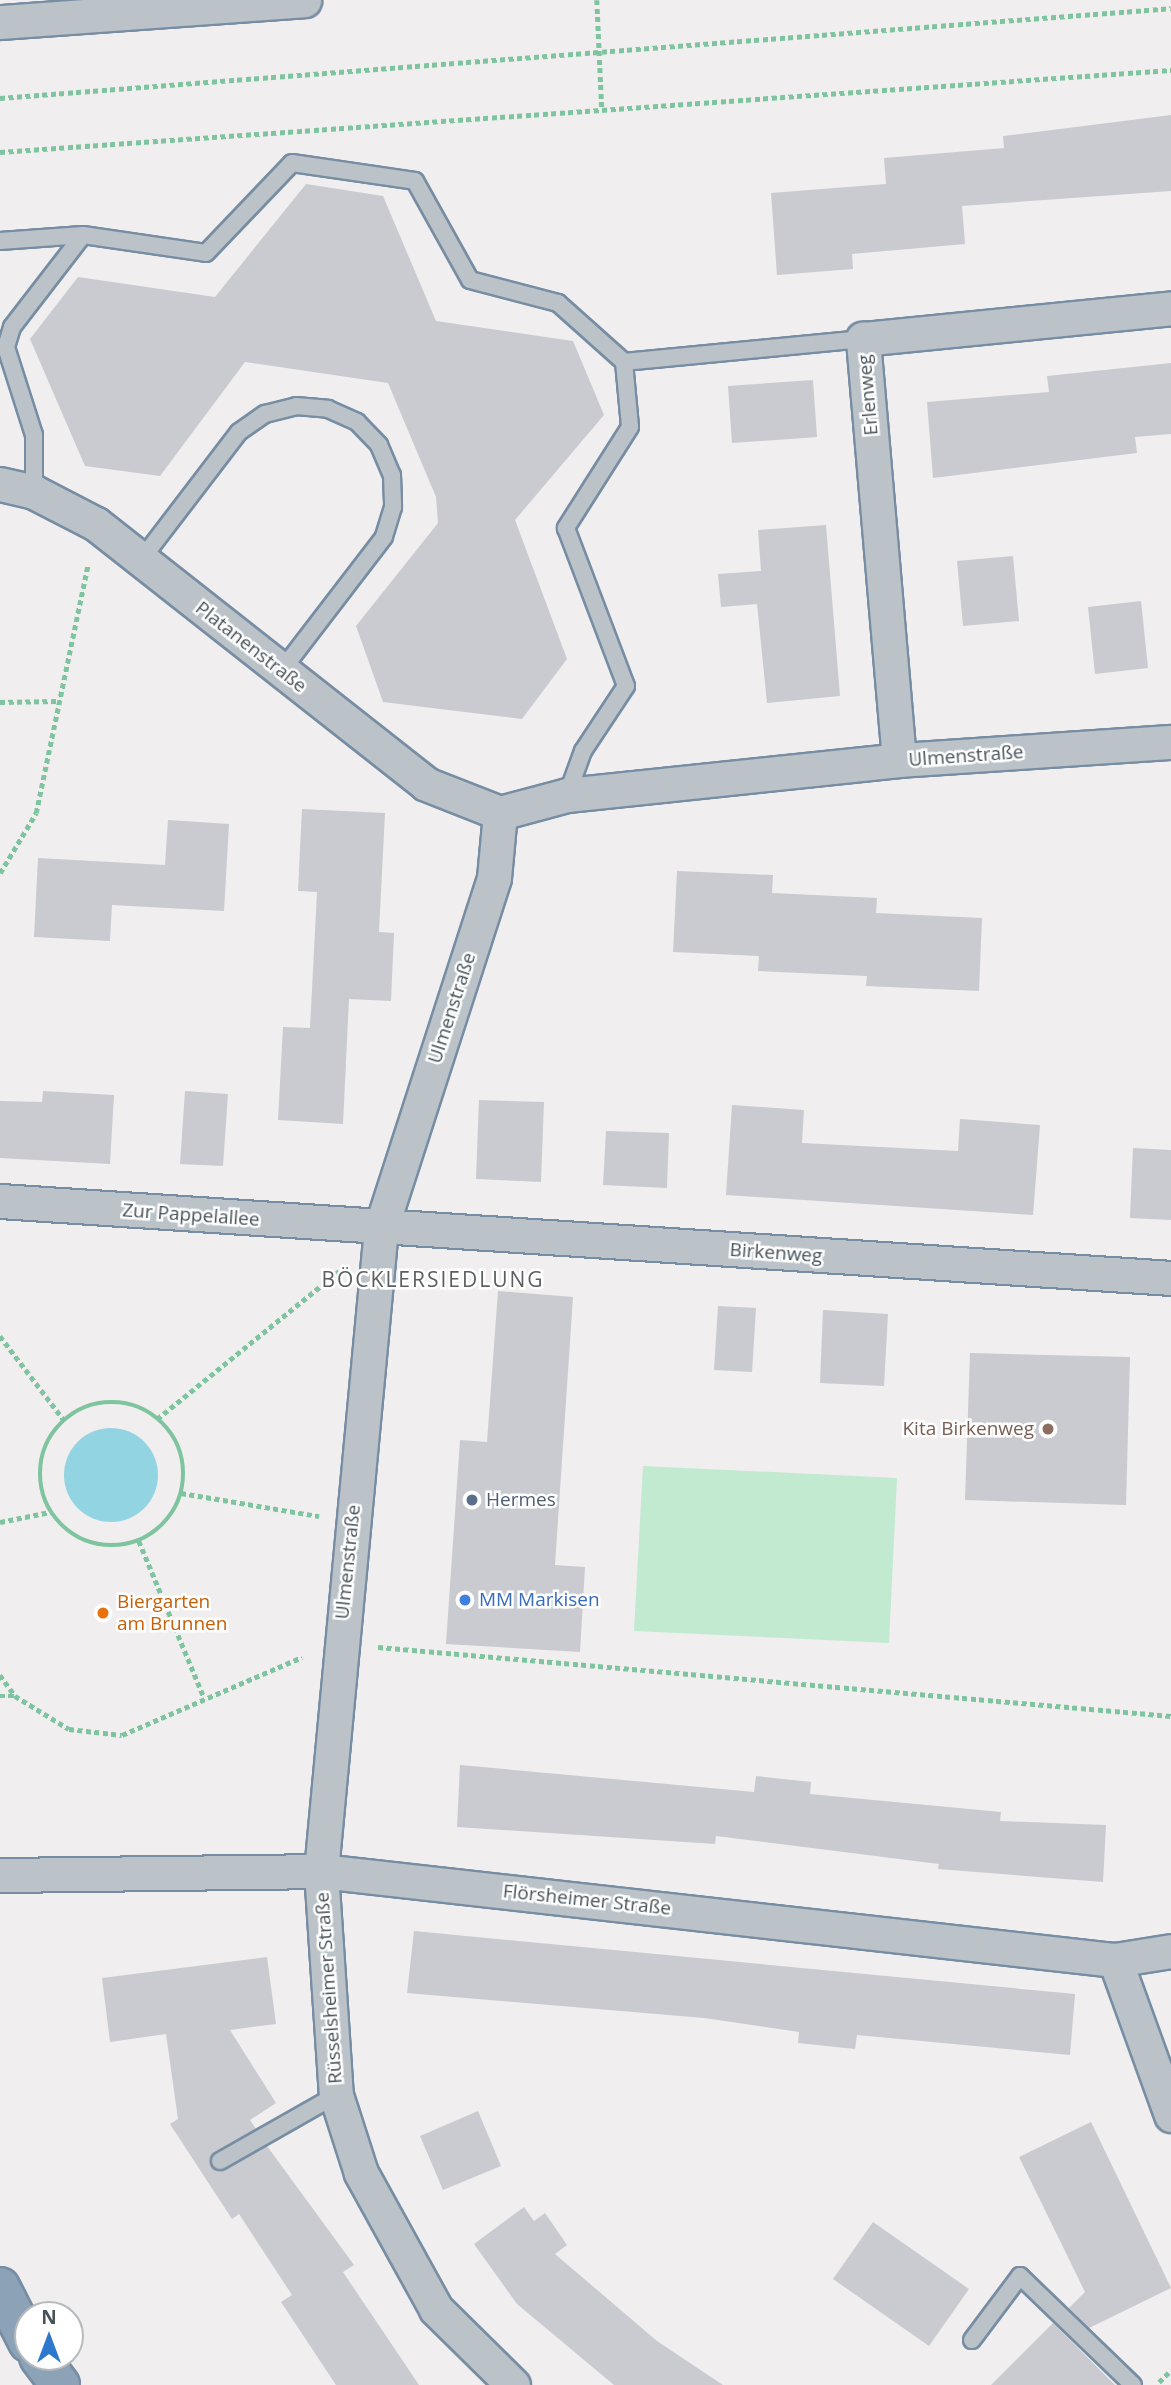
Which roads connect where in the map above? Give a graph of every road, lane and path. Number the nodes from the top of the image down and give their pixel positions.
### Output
1 (304, 0) edge
2 (597, 0) edge
3 (1171, 8) edge
4 (0, 22) edge
5 (600, 53) junction
6 (1171, 70) edge
7 (0, 98) edge
8 (602, 110) junction
9 (0, 152) edge
10 (83, 235) junction
11 (0, 241) edge
12 (1171, 308) edge
13 (863, 339) junction
14 (624, 362) junction
15 (0, 484) edge
16 (34, 492) junction
17 (96, 524) junction
18 (141, 560) junction
19 (281, 671) junction
20 (57, 701) junction
21 (0, 702) edge
22 (1171, 742) edge
23 (899, 760) junction
24 (567, 795) junction
25 (500, 813) junction
26 (0, 873) edge
27 (0, 1202) edge
28 (381, 1228) junction
29 (1171, 1278) edge
30 (0, 1336) edge
31 (157, 1419) junction
32 (64, 1420) junction
33 (181, 1493) junction
34 (50, 1512) junction
35 (353, 1521) junction
36 (0, 1522) edge
37 (139, 1541) junction
38 (340, 1642) junction
39 (0, 1675) edge
40 (0, 1696) edge
41 (15, 1696) junction
42 (204, 1697) junction
43 (1171, 1716) edge
44 (321, 1871) junction
45 (0, 1875) edge
46 (1171, 1951) edge
47 (1115, 1959) junction
48 (336, 2095) junction
49 (1171, 2116) edge
50 (220, 2161) dead end
51 (0, 2287) edge
52 (14, 2314) edge
53 (972, 2340) dead end
54 (1171, 2370) edge
55 (513, 2385) edge
56 (1133, 2385) edge
57 (1156, 2385) edge

1 - 4 street
2 - 5 path
3 - 5 path
5 - 7 path
5 - 8 path
6 - 8 path
8 - 9 path
10 - 11 lane
10 - 14 lane
10 - 16 lane
12 - 13 street, Erlenweg
13 - 14 lane
13 - 23 street, Erlenweg
14 - 24 lane
15 - 16 street, Platanenstraße
16 - 17 street, Platanenstraße
17 - 18 street, Platanenstraße
17 - 20 path
18 - 19 street, Platanenstraße
18 - 19 lane
19 - 25 street, Platanenstraße
20 - 21 path
20 - 26 path
22 - 23 street, Ulmenstraße
23 - 24 street, Ulmenstraße
24 - 25 street, Ulmenstraße
25 - 28 street, Ulmenstraße
27 - 28 street, Zur Pappelallee
28 - 29 street, Birkenweg
28 - 31 path
28 - 35 street, Ulmenstraße
30 - 32 path
31 - 32 path
31 - 33 path
32 - 34 path
33 - 35 path
33 - 37 path
34 - 36 path
34 - 37 path
35 - 38 street, Ulmenstraße
37 - 42 path
38 - 42 path
38 - 43 path
38 - 44 street, Ulmenstraße
39 - 41 path
40 - 41 path
41 - 42 path
44 - 45 street, Flörsheimer Straße
44 - 47 street, Flörsheimer Straße
44 - 48 street, Rüsselsheimer Straße
46 - 47 street, Flörsheimer Straße
47 - 49 street
48 - 50 lane
48 - 55 street, Rüsselsheimer Straße
51 - 52 highway
53 - 56 lane
54 - 57 path

